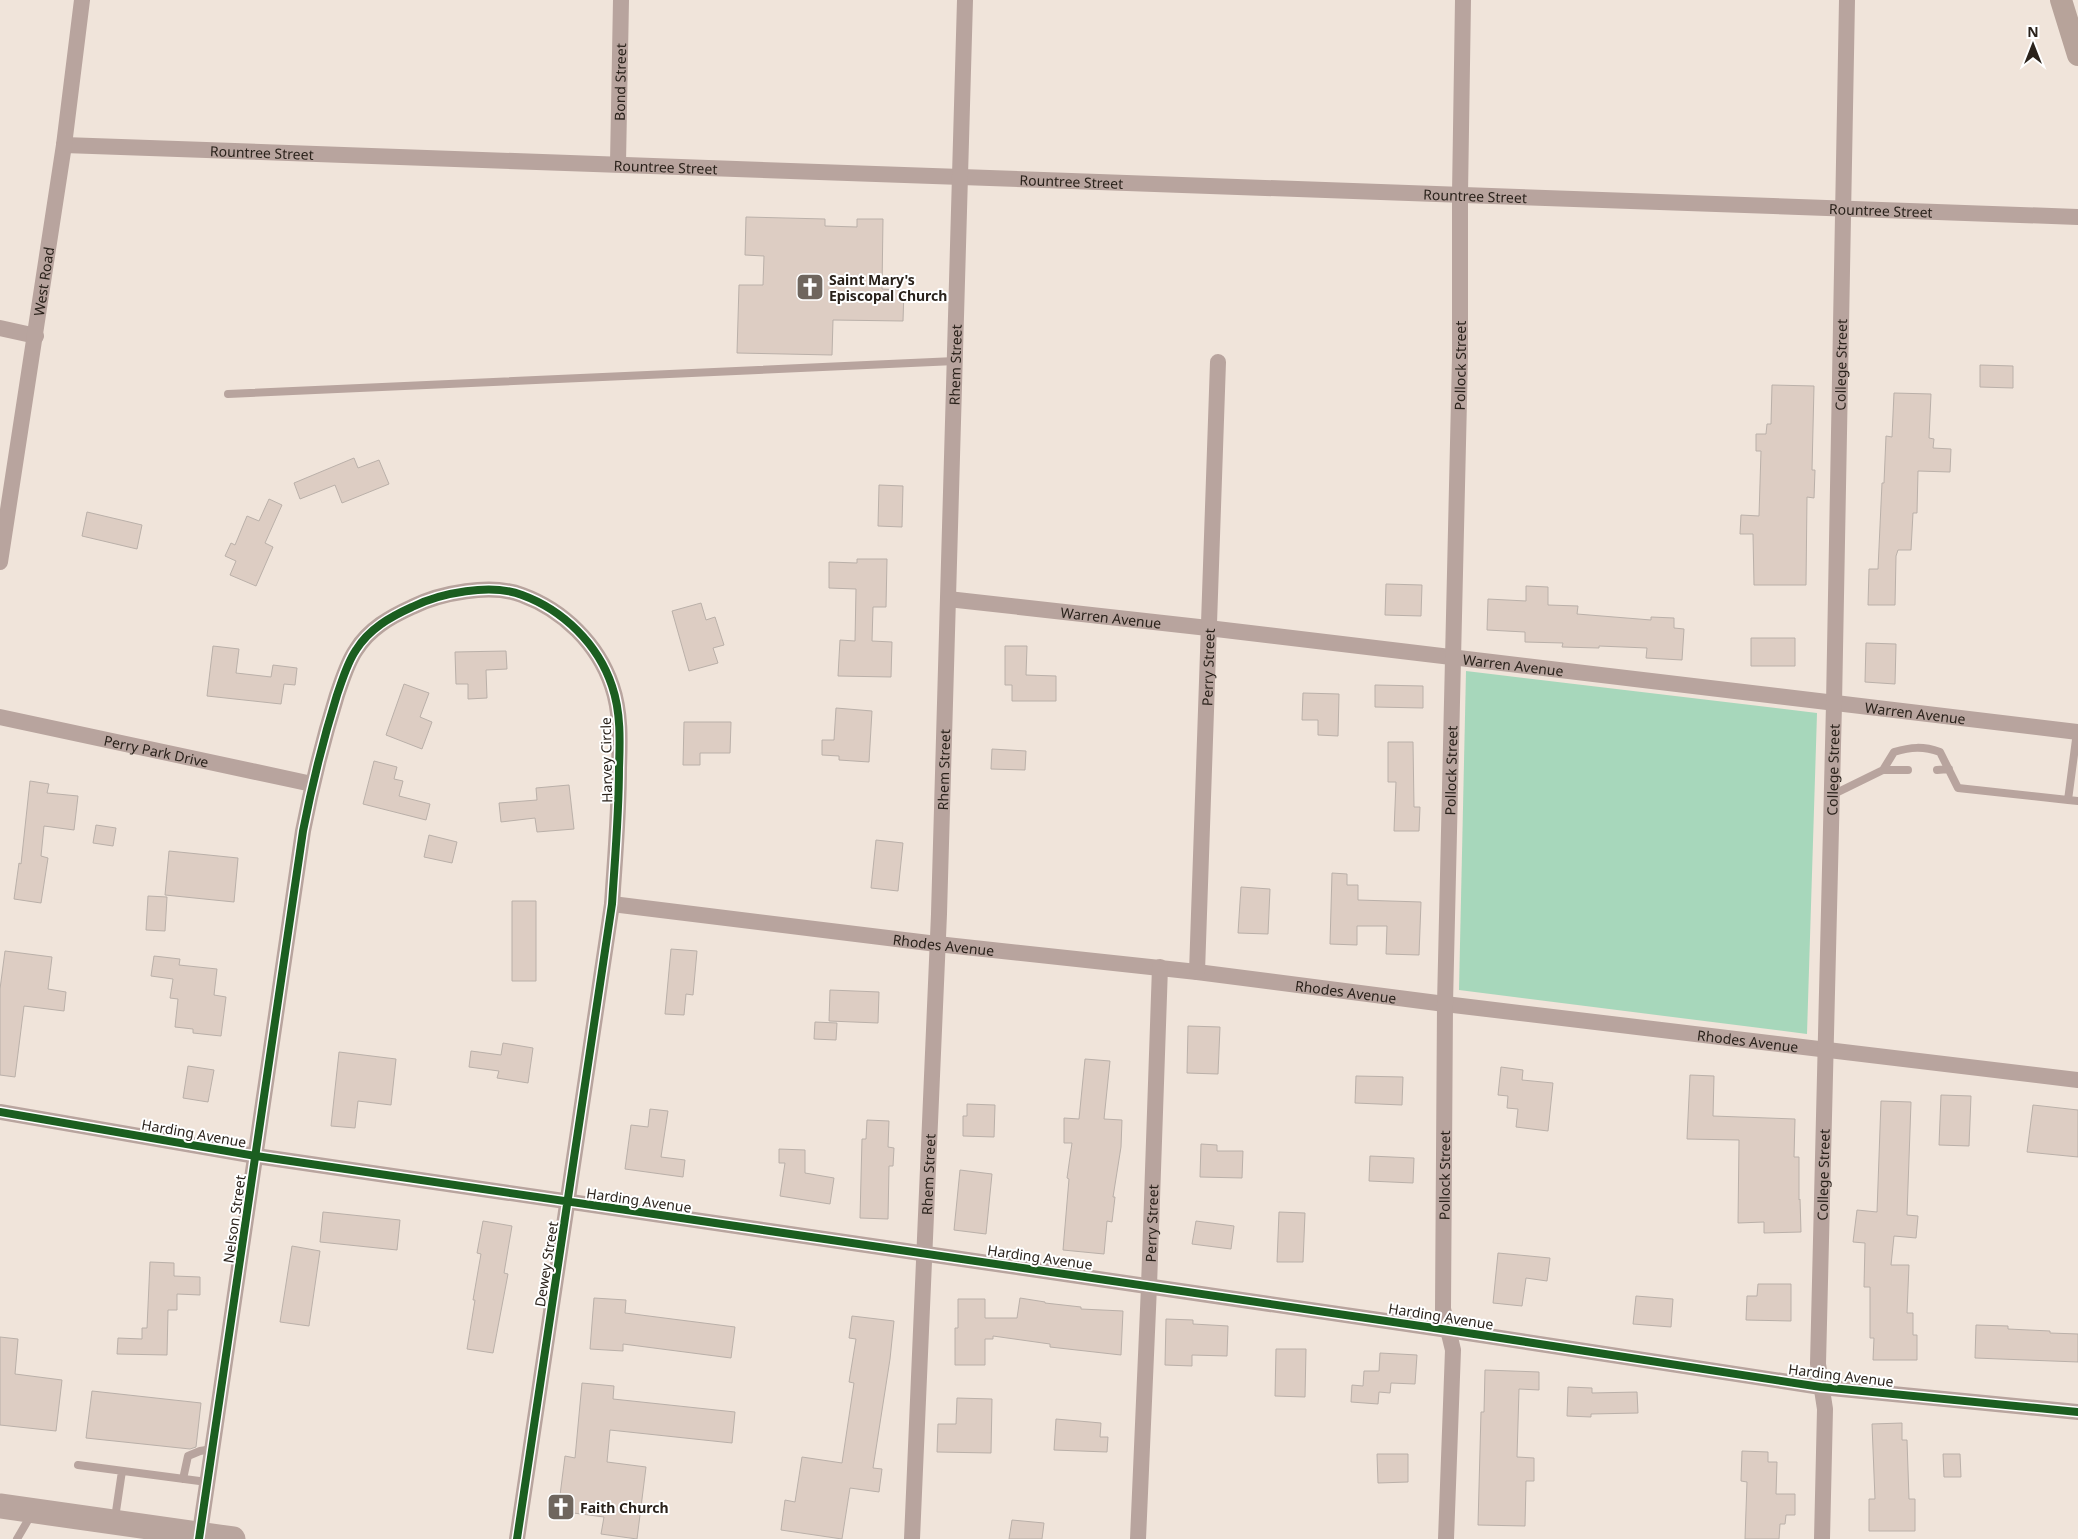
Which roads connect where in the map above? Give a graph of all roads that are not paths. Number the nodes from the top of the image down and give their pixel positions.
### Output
1 (82, 0) edge
2 (621, 0) edge
3 (965, 0) edge
4 (1463, 0) edge
5 (1847, 0) edge
6 (2061, 0) edge
7 (2078, 54) edge
8 (64, 145) junction
9 (618, 163) junction
10 (960, 177) junction
11 (1460, 194) junction
12 (1843, 209) junction
13 (2078, 217) edge
14 (0, 328) edge
15 (36, 336) junction
16 (955, 361) junction
17 (1218, 362) dead end
18 (228, 394) dead end
19 (0, 562) edge
20 (948, 599) junction
21 (1208, 628) junction
22 (1454, 658) junction
23 (1834, 704) junction
24 (0, 717) edge
25 (2077, 732) edge
26 (1949, 769) junction
27 (1883, 770) junction
28 (1908, 770) dead end
29 (1937, 770) dead end
30 (312, 784) junction
31 (1832, 795) junction
32 (2068, 800) junction
33 (2078, 801) edge
34 (612, 904) junction
35 (937, 944) junction
36 (1160, 968) junction
37 (1198, 972) junction
38 (1445, 1004) junction
39 (1826, 1049) junction
40 (2078, 1080) edge
41 (0, 1112) edge
42 (256, 1156) junction
43 (568, 1203) junction
44 (924, 1253) junction
45 (1149, 1286) junction
46 (1448, 1330) junction
47 (1821, 1387) junction
48 (2078, 1412) edge
49 (212, 1449) junction
50 (78, 1465) dead end
51 (122, 1471) junction
52 (183, 1479) junction
53 (207, 1482) junction
54 (0, 1506) edge
55 (33, 1511) junction
56 (115, 1522) junction
57 (199, 1536) edge
58 (17, 1539) edge
59 (233, 1539) edge
60 (517, 1539) edge
61 (912, 1539) edge
62 (1138, 1539) edge
63 (1446, 1539) edge
64 (1822, 1539) edge

1 - 8 street, West Road
2 - 9 street, Bond Street
3 - 10 street, Rhem Street
4 - 11 street, Pollock Street
5 - 12 street, College Street
6 - 7 street
8 - 9 street, Rountree Street
8 - 15 street, West Road
9 - 10 street, Rountree Street
10 - 11 street, Rountree Street
10 - 16 street, Rhem Street
11 - 12 street, Rountree Street
11 - 22 street, Pollock Street
12 - 13 street, Rountree Street
12 - 23 street, College Street
14 - 15 street
15 - 19 street, West Road
16 - 18 lane
16 - 20 street, Rhem Street
17 - 21 street, Perry Street
20 - 21 street, Warren Avenue
20 - 35 street, Rhem Street
21 - 22 street, Warren Avenue
21 - 37 street, Perry Street
22 - 23 street, Warren Avenue
22 - 38 street, Pollock Street
23 - 25 street, Warren Avenue
23 - 31 street, College Street
24 - 30 street, Perry Park Drive
25 - 32 lane
26 - 27 lane
26 - 29 lane
26 - 32 lane
27 - 28 lane
27 - 31 lane
30 - 34 street, Harvey Circle
30 - 42 street, Nelson Street
31 - 39 street, College Street
32 - 33 lane
34 - 35 street, Rhodes Avenue
34 - 43 street, Dewey Street
35 - 36 street, Rhodes Avenue
35 - 44 street, Rhem Street
36 - 37 street, Rhodes Avenue
36 - 45 street, Perry Street
37 - 38 street, Rhodes Avenue
38 - 39 street, Rhodes Avenue
38 - 46 street, Pollock Street
39 - 40 street, Rhodes Avenue
39 - 47 street, College Street
41 - 42 street, Harding Avenue
42 - 43 street, Harding Avenue
42 - 49 street, Nelson Street
43 - 44 street, Harding Avenue
43 - 60 street, Dewey Street
44 - 45 street, Harding Avenue
44 - 61 street, Rhem Street
45 - 46 street, Harding Avenue
45 - 62 street, Perry Street
46 - 47 street, Harding Avenue
46 - 63 street, Pollock Street
47 - 48 street, Harding Avenue
47 - 64 street, College Street
49 - 52 lane
49 - 53 street, Nelson Street
50 - 51 lane
51 - 52 lane
51 - 56 lane
52 - 53 lane
53 - 57 street, Nelson Street
54 - 55 main road
55 - 56 main road
55 - 58 lane
56 - 57 main road
57 - 59 main road

